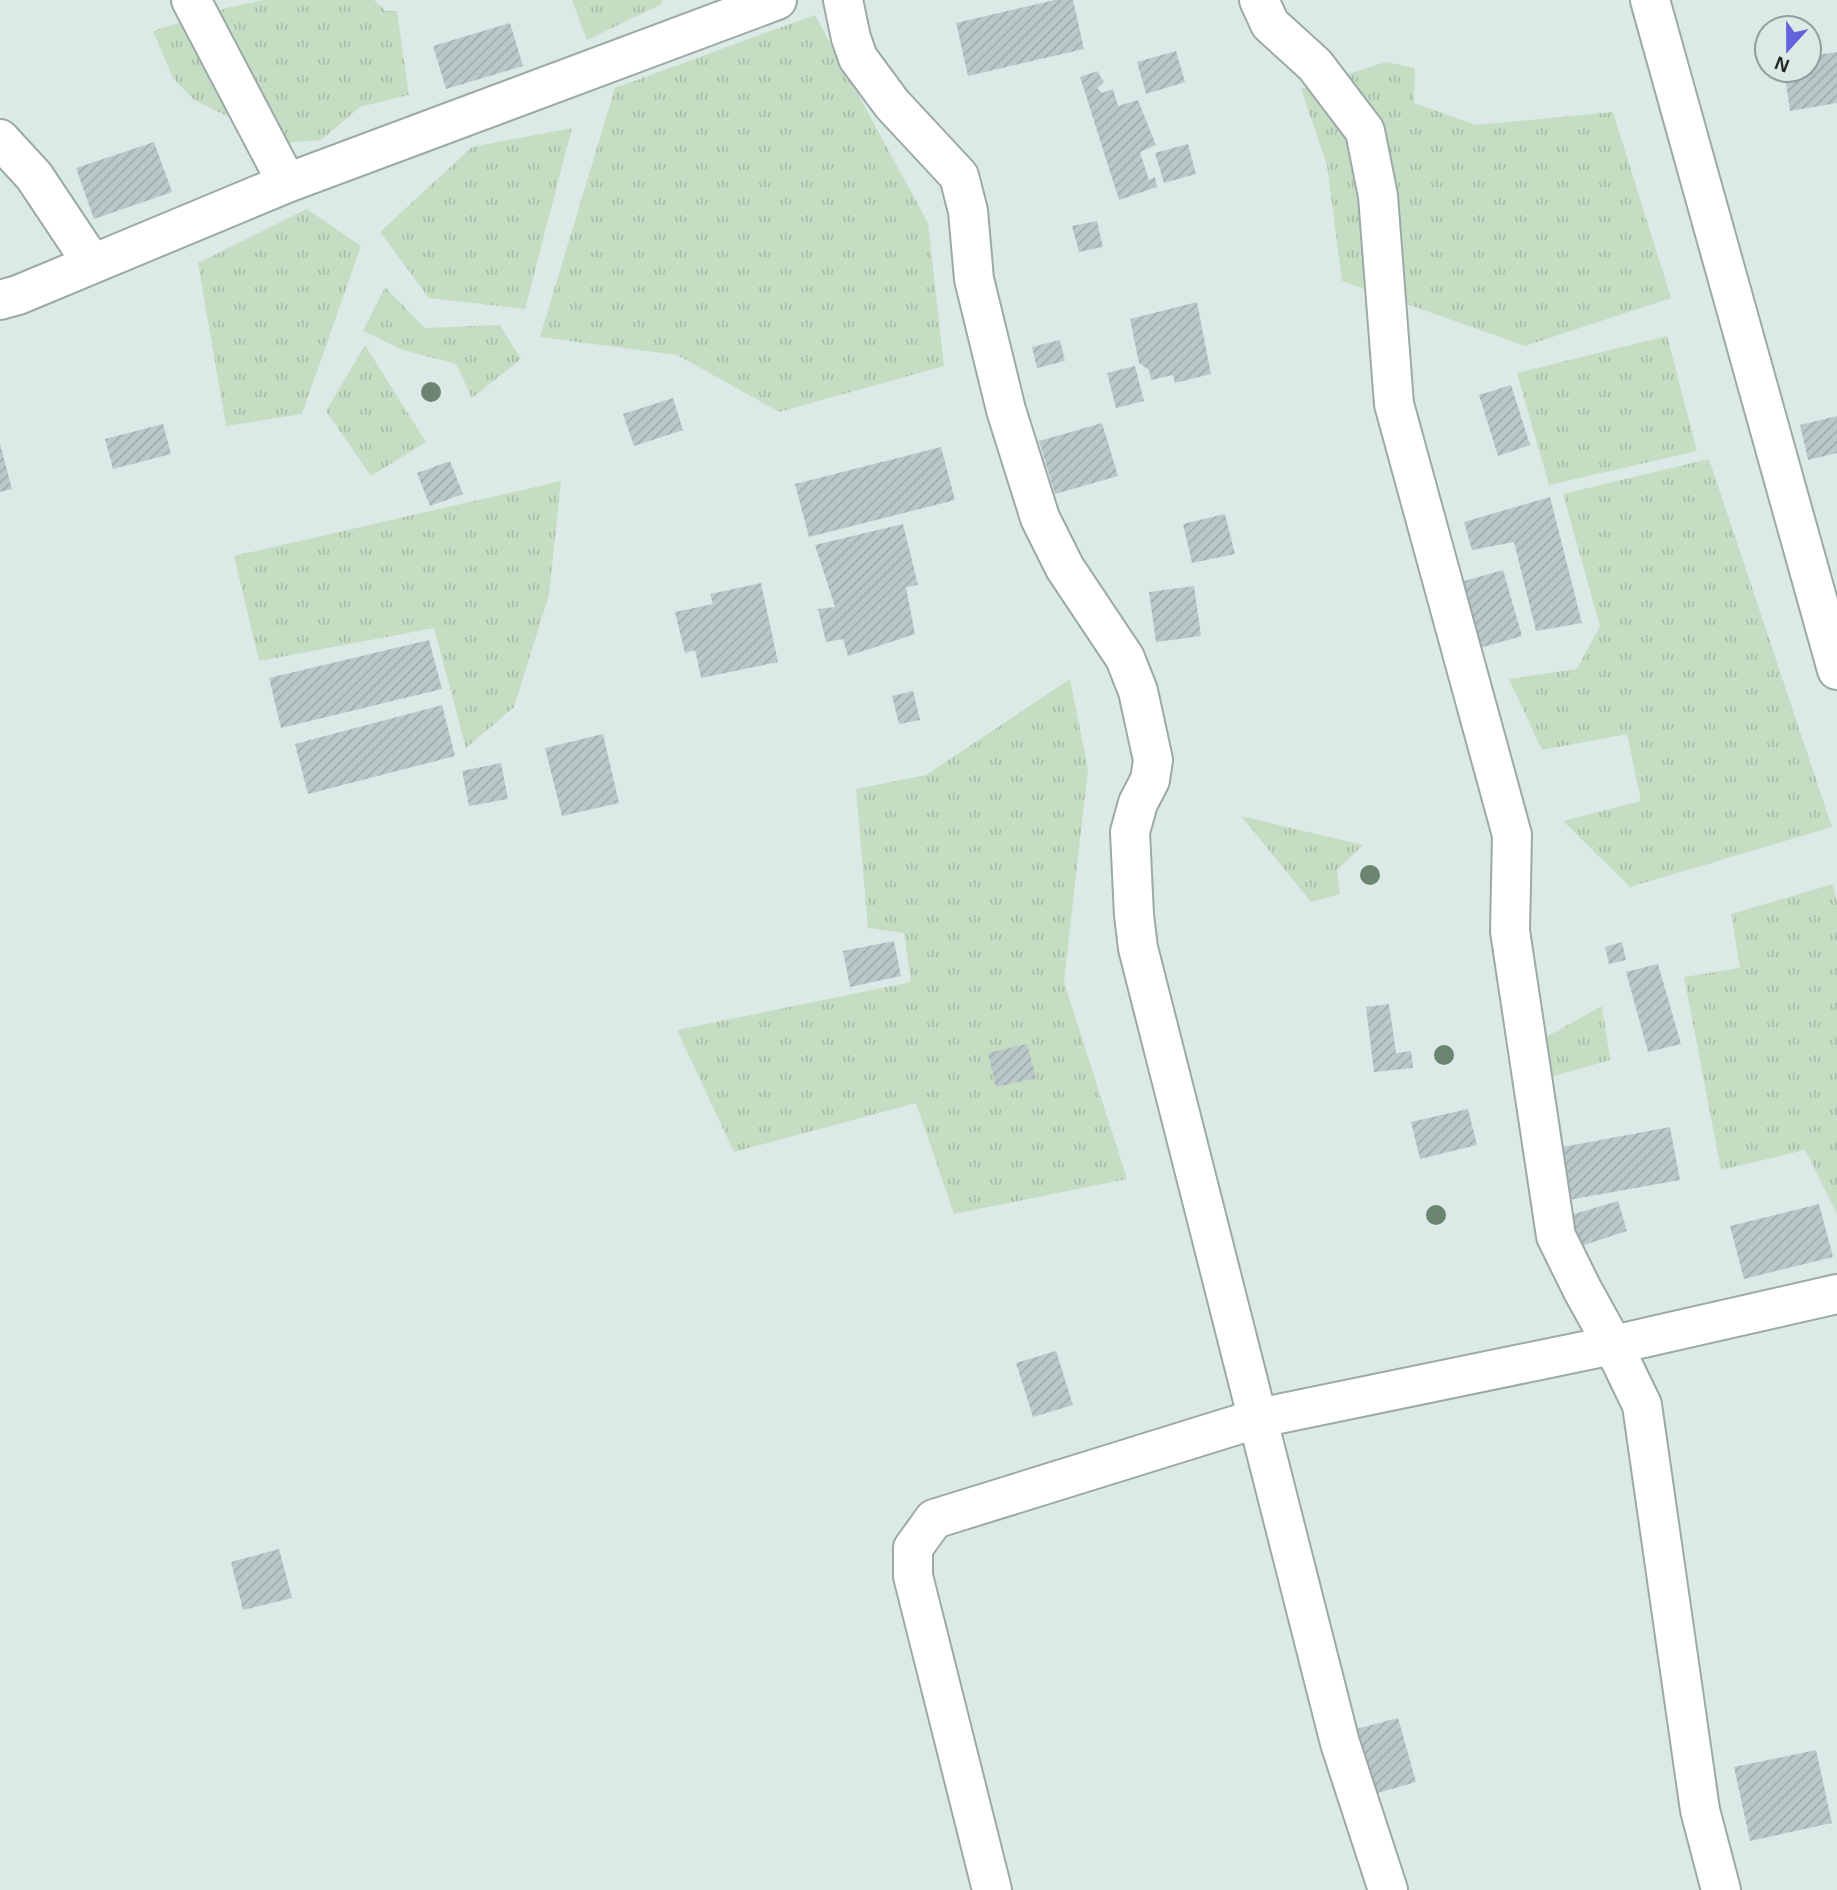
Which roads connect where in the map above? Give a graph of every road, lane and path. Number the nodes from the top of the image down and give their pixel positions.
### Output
1 (191, 0) edge
2 (777, 0) edge
3 (843, 0) edge
4 (1259, 0) edge
5 (1650, 0) edge
6 (0, 139) edge
7 (287, 183) junction
8 (92, 263) junction
9 (0, 300) edge
10 (1837, 670) edge
11 (1837, 1294) edge
12 (1613, 1345) junction
13 (1259, 1418) junction
14 (992, 1890) edge
15 (1388, 1890) edge
16 (1721, 1890) edge

1 - 7 street
2 - 7 street
3 - 13 street
4 - 12 street
5 - 10 street
6 - 8 street
7 - 8 street
8 - 9 street
11 - 12 street
12 - 13 street
12 - 16 street
13 - 14 street
13 - 15 street

